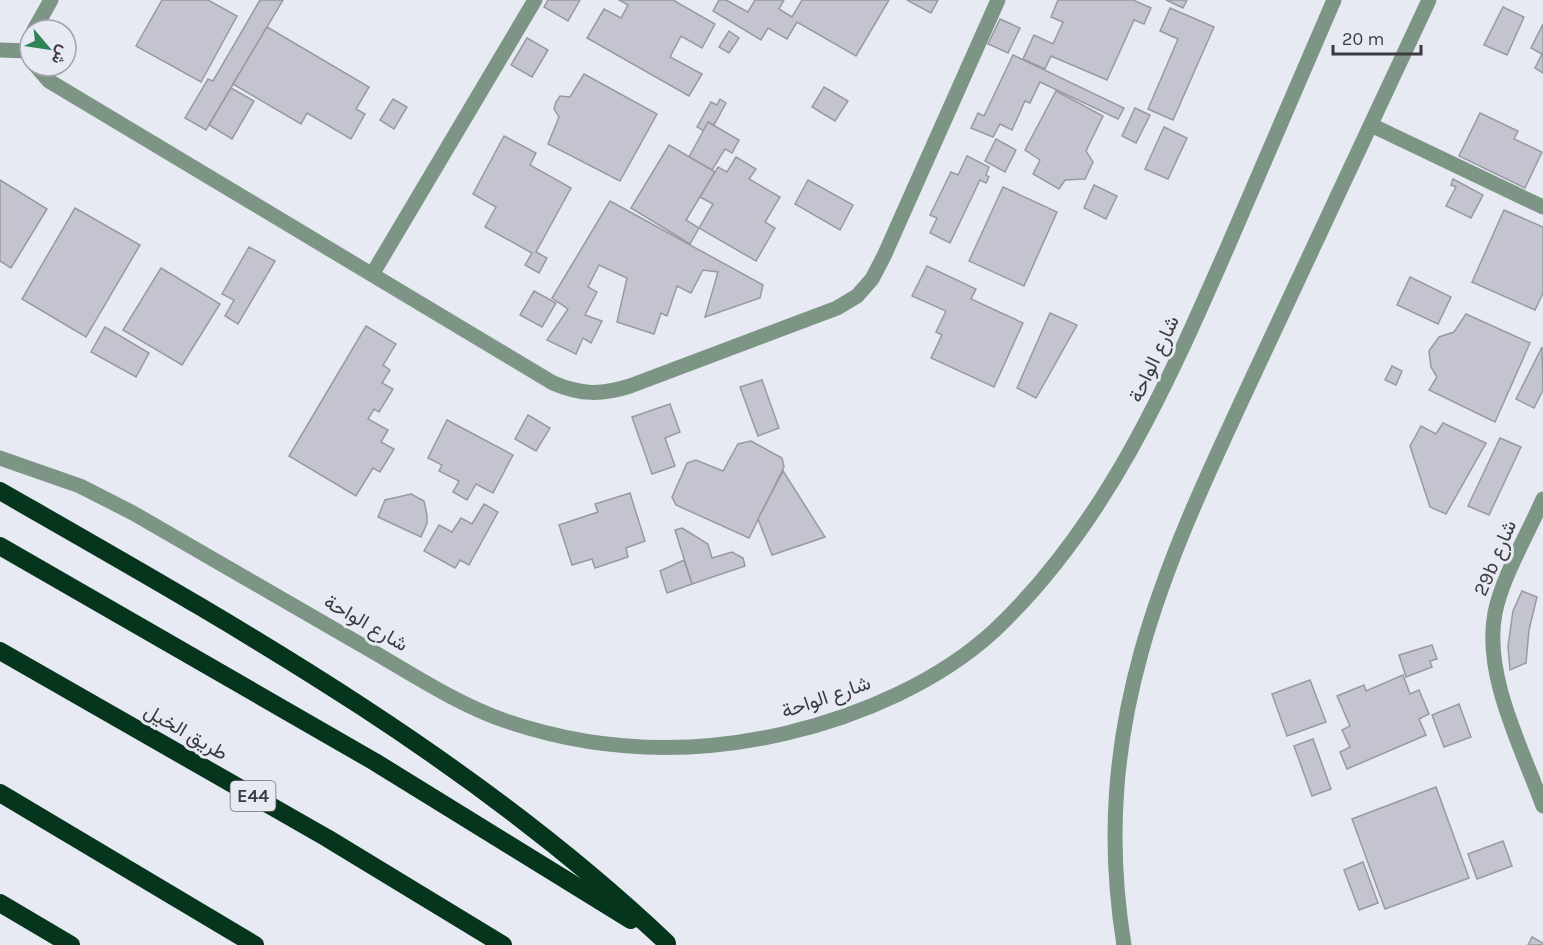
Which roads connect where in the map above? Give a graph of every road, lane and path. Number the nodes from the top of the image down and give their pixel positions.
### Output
1 (51, 0) edge
2 (535, 0) edge
3 (998, 0) edge
4 (1334, 0) edge
5 (1429, 0) edge
6 (41, 18) edge
7 (0, 50) edge
8 (18, 51) edge
9 (46, 78) edge
10 (1371, 125) junction
11 (1543, 207) edge
12 (373, 273) junction
13 (0, 458) edge
14 (0, 491) edge
15 (1543, 500) edge
16 (0, 546) edge
17 (0, 651) edge
18 (0, 793) edge
19 (1543, 806) edge
20 (0, 903) edge
21 (669, 944) edge
22 (71, 945) edge
23 (255, 945) edge
24 (502, 945) edge
25 (1124, 945) edge

1 - 6 street
2 - 12 street
3 - 12 street
4 - 13 street, شارع الواحة
5 - 10 street
7 - 8 street
9 - 12 street
10 - 11 street
10 - 25 street
14 - 21 highway
15 - 19 street, 29b شارع
16 - 21 highway
17 - 24 highway, طريق الخيل / E44
18 - 23 highway
20 - 22 highway

